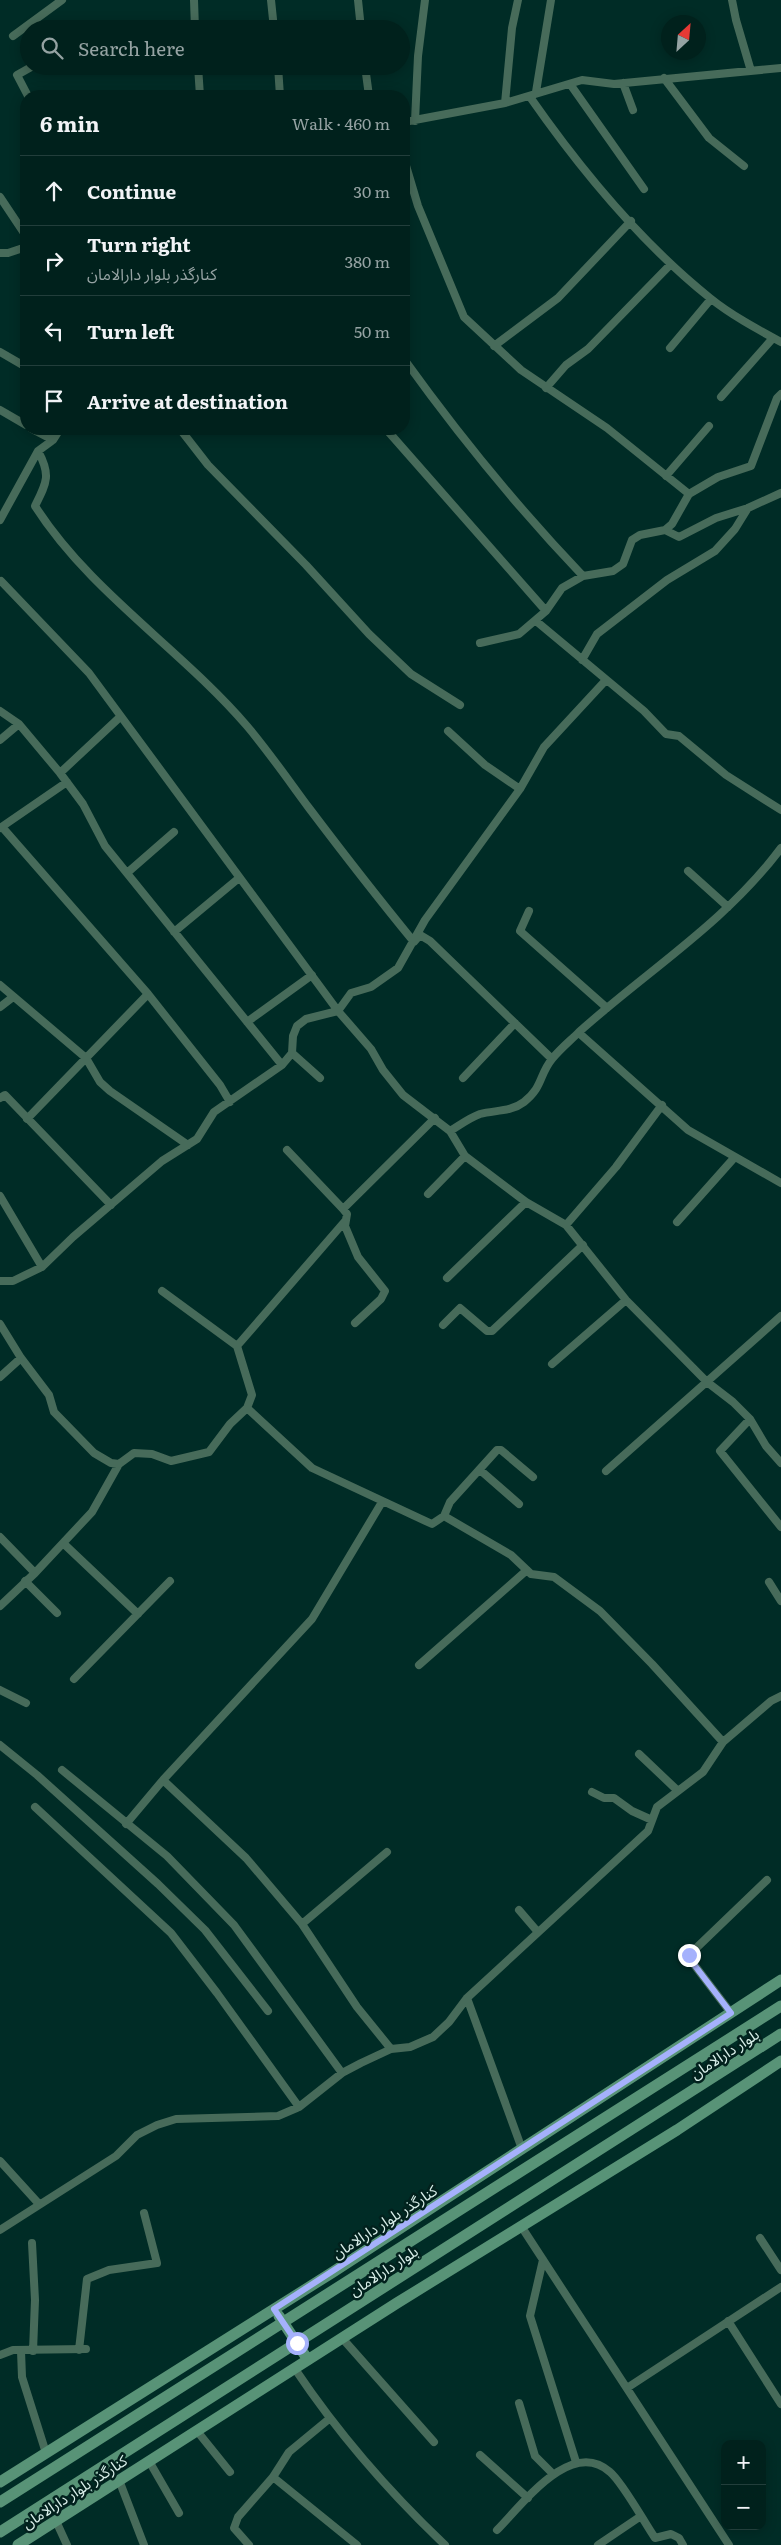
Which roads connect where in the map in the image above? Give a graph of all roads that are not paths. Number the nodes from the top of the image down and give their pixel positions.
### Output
1 (62, 0) edge
2 (194, 0) edge
3 (271, 0) edge
4 (358, 0) edge
5 (425, 0) edge
6 (518, 0) edge
7 (551, 0) edge
8 (732, 0) edge
9 (35, 20) edge
10 (195, 20) edge
11 (273, 20) edge
12 (360, 20) edge
13 (20, 31) edge
14 (13, 36) dead end
15 (781, 68) edge
16 (751, 71) junction
17 (20, 73) edge
18 (199, 75) edge
19 (279, 75) edge
20 (366, 75) edge
21 (664, 78) junction
22 (623, 83) junction
23 (570, 84) junction
24 (25, 90) edge
25 (200, 90) edge
26 (280, 90) edge
27 (367, 90) edge
28 (533, 95) junction
29 (505, 103) junction
30 (633, 110) dead end
31 (410, 121) edge
32 (415, 121) junction
33 (744, 166) dead end
34 (410, 179) edge
35 (644, 189) dead end
36 (0, 197) edge
37 (631, 222) junction
38 (20, 227) edge
39 (20, 250) edge
40 (0, 253) edge
41 (671, 264) junction
42 (711, 299) junction
43 (773, 338) junction
44 (781, 342) edge
45 (494, 346) junction
46 (670, 348) dead end
47 (0, 352) edge
48 (20, 364) edge
49 (410, 367) edge
50 (546, 388) junction
51 (781, 394) edge
52 (721, 397) dead end
53 (0, 410) edge
54 (20, 422) edge
55 (709, 426) dead end
56 (43, 435) edge
57 (56, 435) edge
58 (185, 435) edge
59 (391, 435) edge
60 (53, 440) junction
61 (38, 451) junction
62 (666, 476) junction
63 (689, 494) junction
64 (781, 494) edge
65 (748, 508) junction
66 (0, 520) edge
67 (666, 530) junction
68 (583, 576) junction
69 (1, 581) edge
70 (546, 611) junction
71 (536, 621) junction
72 (480, 643) dead end
73 (582, 660) junction
74 (606, 680) junction
75 (460, 705) dead end
76 (0, 711) edge
77 (120, 717) junction
78 (19, 724) junction
79 (448, 731) dead end
80 (0, 740) edge
81 (60, 773) junction
82 (67, 782) junction
83 (520, 789) junction
84 (781, 810) edge
85 (1, 828) edge
86 (174, 832) dead end
87 (781, 848) edge
88 (688, 872) dead end
89 (127, 873) junction
90 (239, 878) junction
91 (728, 907) junction
92 (529, 911) dead end
93 (174, 932) junction
94 (414, 942) junction
95 (312, 975) junction
96 (0, 985) edge
97 (148, 994) junction
98 (13, 997) junction
99 (0, 1007) edge
100 (607, 1008) junction
101 (338, 1011) junction
102 (248, 1022) junction
103 (516, 1023) junction
104 (579, 1033) junction
105 (292, 1053) junction
106 (86, 1058) junction
107 (552, 1059) junction
108 (282, 1065) junction
109 (320, 1078) dead end
110 (463, 1078) dead end
111 (0, 1098) edge
112 (230, 1102) junction
113 (662, 1105) junction
114 (27, 1118) junction
115 (435, 1118) junction
116 (450, 1131) junction
117 (188, 1144) junction
118 (287, 1150) dead end
119 (465, 1156) junction
120 (734, 1158) junction
121 (781, 1183) edge
122 (428, 1194) dead end
123 (0, 1196) edge
124 (526, 1202) junction
125 (111, 1204) junction
126 (343, 1209) junction
127 (346, 1220) junction
128 (676, 1222) dead end
129 (566, 1225) junction
130 (583, 1245) junction
131 (42, 1267) junction
132 (447, 1278) dead end
133 (0, 1281) edge
134 (162, 1291) dead end
135 (626, 1300) junction
136 (781, 1316) edge
137 (355, 1323) dead end
138 (0, 1324) edge
139 (443, 1325) dead end
140 (237, 1346) junction
141 (21, 1358) junction
142 (552, 1364) dead end
143 (0, 1377) edge
144 (707, 1382) junction
145 (246, 1408) junction
146 (750, 1420) junction
147 (781, 1463) edge
148 (119, 1464) junction
149 (480, 1470) junction
150 (606, 1471) dead end
151 (533, 1477) dead end
152 (382, 1502) junction
153 (519, 1504) dead end
154 (444, 1516) junction
155 (781, 1527) edge
156 (0, 1537) edge
157 (63, 1543) junction
158 (527, 1570) junction
159 (35, 1573) junction
160 (26, 1581) junction
161 (170, 1581) dead end
162 (769, 1582) dead end
163 (781, 1601) edge
164 (0, 1606) edge
165 (57, 1613) dead end
166 (138, 1614) junction
167 (419, 1665) dead end
168 (74, 1679) dead end
169 (0, 1690) edge
170 (781, 1696) edge
171 (26, 1703) dead end
172 (723, 1742) junction
173 (0, 1745) edge
174 (639, 1754) dead end
175 (62, 1770) dead end
176 (163, 1780) junction
177 (678, 1791) junction
178 (592, 1792) dead end
179 (35, 1807) dead end
180 (652, 1820) junction
181 (126, 1824) junction
182 (387, 1852) dead end
183 (767, 1880) dead end
184 (519, 1910) dead end
185 (302, 1924) junction
186 (537, 1931) junction
187 (781, 1980) edge
188 (467, 1998) junction
189 (781, 2006) edge
190 (268, 2011) dead end
191 (731, 2013) junction
192 (781, 2034) edge
193 (391, 2049) junction
194 (780, 2066) edge
195 (342, 2073) junction
196 (299, 2107) junction
197 (522, 2149) junction
198 (0, 2161) edge
199 (9, 2173) junction
200 (0, 2177) edge
201 (39, 2204) junction
202 (144, 2213) dead end
203 (522, 2226) junction
204 (0, 2230) edge
205 (760, 2238) dead end
206 (32, 2243) dead end
207 (543, 2260) junction
208 (781, 2270) edge
209 (781, 2287) edge
210 (274, 2309) junction
211 (728, 2321) junction
212 (284, 2323) junction
213 (342, 2338) junction
214 (297, 2343) junction
215 (21, 2351) junction
216 (33, 2351) junction
217 (0, 2355) edge
218 (308, 2360) junction
219 (295, 2369) junction
220 (627, 2388) junction
221 (518, 2403) dead end
222 (781, 2404) edge
223 (328, 2419) junction
224 (197, 2431) junction
225 (434, 2442) dead end
226 (46, 2453) junction
227 (480, 2455) dead end
228 (149, 2461) junction
229 (576, 2462) junction
230 (230, 2472) dead end
231 (552, 2473) junction
232 (273, 2477) junction
233 (119, 2480) junction
234 (0, 2482) edge
235 (528, 2498) junction
236 (0, 2502) edge
237 (179, 2513) dead end
238 (641, 2516) junction
239 (56, 2521) junction
240 (497, 2530) dead end
241 (0, 2532) edge
242 (18, 2545) edge
243 (67, 2545) edge
244 (144, 2545) edge
245 (249, 2545) edge
246 (357, 2545) edge
247 (445, 2545) edge
248 (598, 2545) edge
249 (683, 2545) edge
250 (729, 2545) edge

1 - 9 street
2 - 10 street
3 - 11 street
4 - 12 street
5 - 32 street
6 - 29 street
7 - 28 street
8 - 16 street
13 - 14 street
15 - 16 street
16 - 21 street
17 - 24 street
18 - 25 street
19 - 26 street
20 - 27 street
21 - 22 street
21 - 33 street
22 - 23 street
22 - 30 street
23 - 28 street
23 - 35 street
28 - 29 street
28 - 37 street
29 - 32 street
31 - 32 street
34 - 45 street
36 - 38 street
37 - 41 street
37 - 45 street
39 - 40 street
41 - 42 street
41 - 50 street
42 - 43 street
42 - 46 street
43 - 44 street
43 - 52 street
45 - 50 street
47 - 48 street
49 - 68 street
50 - 62 street
51 - 63 street
53 - 54 street
55 - 62 street
56 - 60 street
57 - 60 street
58 - 75 street
59 - 70 street
60 - 61 street
61 - 66 street
61 - 94 street
62 - 63 street
63 - 67 street
64 - 65 street
65 - 67 street
65 - 73 street
67 - 68 street
68 - 70 street
69 - 77 street
70 - 71 street
71 - 72 street
71 - 73 street
73 - 74 street
74 - 83 street
74 - 84 street
76 - 78 street
77 - 81 street
77 - 90 street
78 - 80 street
78 - 81 street
79 - 83 street
81 - 82 street
82 - 85 street
82 - 89 street
83 - 94 street
85 - 97 street
86 - 89 street
87 - 91 street
88 - 91 street
89 - 93 street
90 - 93 street
90 - 95 street
91 - 100 street
92 - 100 street
93 - 102 street
94 - 101 street
94 - 103 street
95 - 101 street
95 - 102 street
96 - 98 street
97 - 106 street
97 - 112 street
98 - 99 street
98 - 106 street
100 - 104 street
101 - 105 street
101 - 115 street
102 - 108 street
103 - 107 street
103 - 110 street
104 - 107 street
104 - 113 street
105 - 108 street
105 - 109 street
106 - 114 street
106 - 117 street
107 - 116 street
108 - 112 street
111 - 114 street
112 - 117 street
113 - 120 street
113 - 129 street
114 - 125 street
115 - 116 street
115 - 126 street
116 - 119 street
117 - 125 street
118 - 126 street
119 - 122 street
119 - 124 street
120 - 121 street
120 - 128 street
123 - 131 street
124 - 129 street
124 - 132 street
125 - 131 street
126 - 127 street
127 - 137 street
127 - 140 street
129 - 130 street
130 - 135 street
130 - 139 street
131 - 133 street
134 - 140 street
135 - 142 street
135 - 144 street
136 - 144 street
138 - 141 street
140 - 145 street
141 - 143 street
141 - 148 street
144 - 146 street
144 - 150 street
145 - 148 street
145 - 152 street
146 - 147 street
146 - 155 street
148 - 157 street
149 - 151 street
149 - 153 street
149 - 154 street
152 - 154 street
152 - 176 street
154 - 158 street
156 - 159 street
157 - 159 street
157 - 166 street
158 - 167 street
158 - 172 street
159 - 160 street
160 - 164 street
160 - 165 street
161 - 166 street
162 - 163 street
166 - 168 street
169 - 171 street
170 - 172 street
172 - 177 street
173 - 190 street
174 - 177 street
175 - 181 street
176 - 181 street
176 - 185 street
177 - 180 street
178 - 180 street
179 - 196 street
180 - 186 street
181 - 195 street
182 - 185 street
183 - 191 street
184 - 186 street
185 - 193 street
186 - 188 street
187 - 191 main road, کنارگذر بلوار دارالامان
188 - 193 street
188 - 197 street
189 - 212 main road, بلوار دارالامان
191 - 197 main road, کنارگذر بلوار دارالامان
192 - 214 main road, بلوار دارالامان
193 - 195 street
194 - 203 main road, کنارگذر بلوار دارالامان
195 - 196 street
196 - 201 street
197 - 210 main road, کنارگذر بلوار دارالامان
198 - 199 street
199 - 200 street
199 - 201 street
201 - 204 street
202 - 216 street
203 - 207 street
203 - 213 main road, کنارگذر بلوار دارالامان
205 - 208 street
206 - 216 street
207 - 220 street
207 - 229 street
209 - 211 street
210 - 212 main road
210 - 226 main road, کنارگذر بلوار دارالامان
211 - 220 street
211 - 222 street
212 - 214 main road
212 - 236 main road, بلوار دارالامان
213 - 218 main road, کنارگذر بلوار دارالامان
213 - 225 street
214 - 218 main road
214 - 241 main road, بلوار دارالامان
215 - 216 street
215 - 217 street
215 - 226 street
218 - 219 main road, کنارگذر بلوار دارالامان
219 - 223 street
219 - 224 main road, کنارگذر بلوار دارالامان
220 - 250 street
221 - 231 street
223 - 232 street
223 - 247 street
224 - 228 main road, کنارگذر بلوار دارالامان
224 - 230 street
226 - 234 main road, کنارگذر بلوار دارالامان
227 - 235 street
228 - 233 main road, کنارگذر بلوار دارالامان
228 - 237 street
229 - 231 street
229 - 238 street
231 - 235 street
232 - 245 street
232 - 246 street
233 - 239 main road, کنارگذر بلوار دارالامان
233 - 244 street
235 - 240 street
238 - 248 street
238 - 249 street
239 - 242 main road, کنارگذر بلوار دارالامان
239 - 243 street

